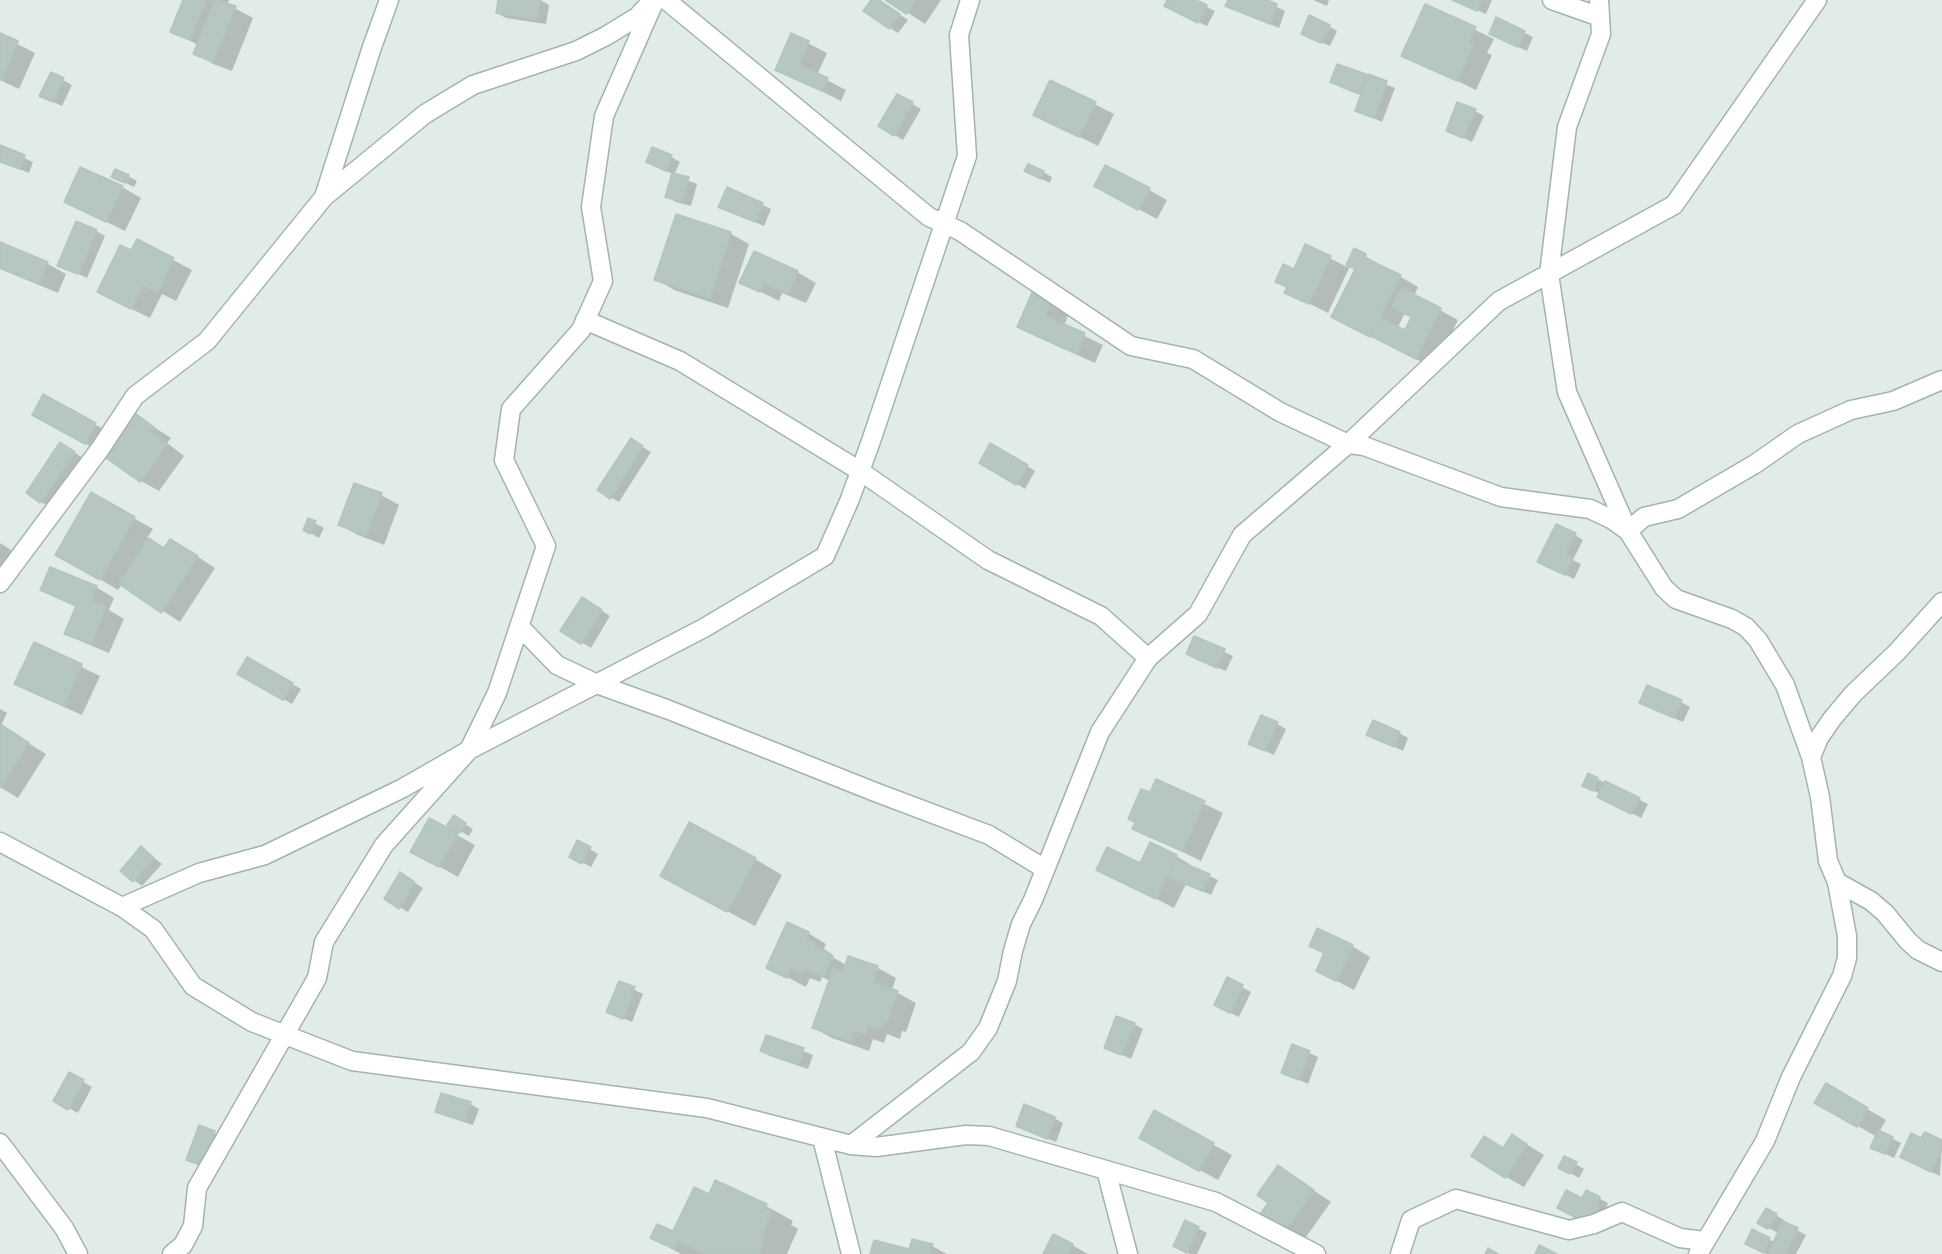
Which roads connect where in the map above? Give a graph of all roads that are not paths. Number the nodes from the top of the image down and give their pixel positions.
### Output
1 (389, 0) edge
2 (653, 0) edge
3 (666, 0) edge
4 (970, 0) edge
5 (1552, 0) edge
6 (1817, 0) edge
7 (1599, 8) edge
8 (324, 197) junction
9 (945, 224) junction
10 (1549, 274) junction
11 (585, 320) junction
12 (1942, 380) edge
13 (1348, 444) junction
14 (860, 471) junction
15 (1628, 531) junction
16 (0, 583) edge
17 (1942, 602) edge
18 (519, 626) junction
19 (1148, 658) junction
20 (597, 684) junction
21 (470, 750) junction
22 (1811, 757) junction
23 (0, 842) edge
24 (1045, 869) junction
25 (1837, 882) junction
26 (122, 907) junction
27 (1942, 962) edge
28 (286, 1035) junction
29 (822, 1138) junction
30 (0, 1143) edge
31 (851, 1145) junction
32 (1106, 1170) junction
33 (1702, 1247) edge
34 (78, 1254) edge
35 (172, 1254) edge
36 (851, 1254) edge
37 (1128, 1254) edge
38 (1317, 1254) edge
39 (1400, 1254) edge

1 - 8 street
2 - 8 street
2 - 11 street
3 - 9 street
4 - 9 street
5 - 7 street
6 - 10 street
7 - 10 street
8 - 16 street
9 - 13 street
9 - 14 street
10 - 13 street
10 - 15 street
11 - 14 street
11 - 18 street
12 - 15 street
13 - 15 street
13 - 19 street
14 - 19 street
14 - 20 street
15 - 22 street
17 - 22 street
18 - 20 street
18 - 21 street
19 - 24 street
20 - 21 street
20 - 24 street
21 - 26 street
21 - 28 street
22 - 25 street
23 - 26 street
24 - 31 street
25 - 27 street
25 - 33 street
26 - 28 street
28 - 29 street
28 - 35 street
29 - 31 street
29 - 36 street
30 - 34 street
31 - 32 street
32 - 37 street
32 - 38 street
33 - 39 street

